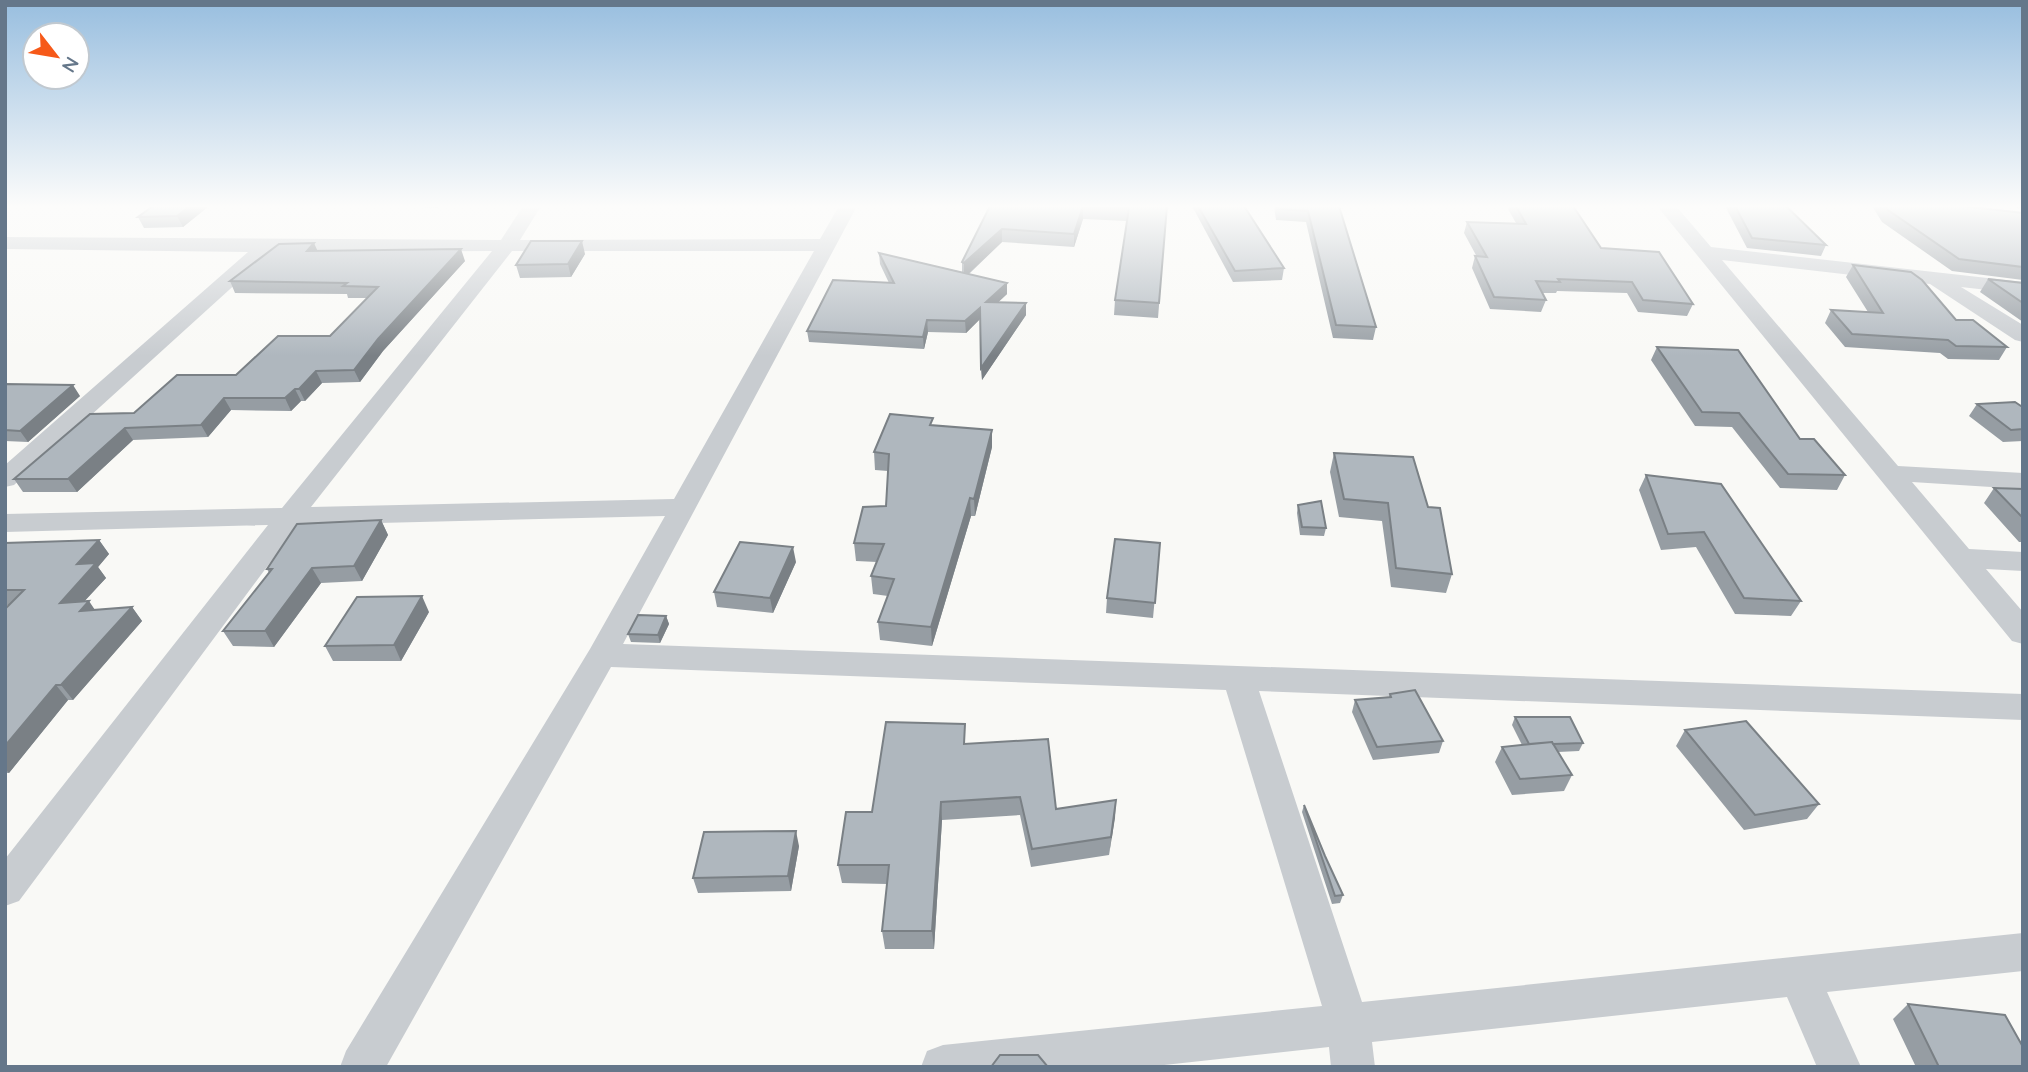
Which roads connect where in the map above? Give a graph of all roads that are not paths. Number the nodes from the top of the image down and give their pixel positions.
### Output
1 (255, 256) edge
2 (498, 256) edge
3 (821, 256) edge
4 (1708, 256) edge
5 (1740, 256) edge
6 (1934, 278) junction
7 (2023, 288) edge
8 (2023, 335) edge
9 (1890, 473) junction
10 (5, 479) edge
11 (2023, 481) edge
12 (683, 507) junction
13 (290, 516) junction
14 (5, 523) edge
15 (1961, 558) junction
16 (2023, 562) edge
17 (2023, 633) edge
18 (602, 655) junction
19 (1239, 679) junction
20 (2023, 708) edge
21 (5, 889) edge
22 (2023, 952) edge
23 (1798, 976) junction
24 (1348, 1024) junction
25 (362, 1067) edge
26 (943, 1067) edge
27 (1353, 1067) edge
28 (1839, 1067) edge

1 - 10 street
2 - 13 street
3 - 12 street
4 - 9 street
5 - 6 street
6 - 7 street
6 - 8 street
9 - 11 street
9 - 15 street
12 - 13 street
12 - 18 street
13 - 14 street
13 - 21 street
15 - 16 street
15 - 17 street
18 - 19 street
18 - 25 street
19 - 20 street
19 - 24 street
22 - 23 street
23 - 24 street
23 - 28 street
24 - 26 street
24 - 27 street

